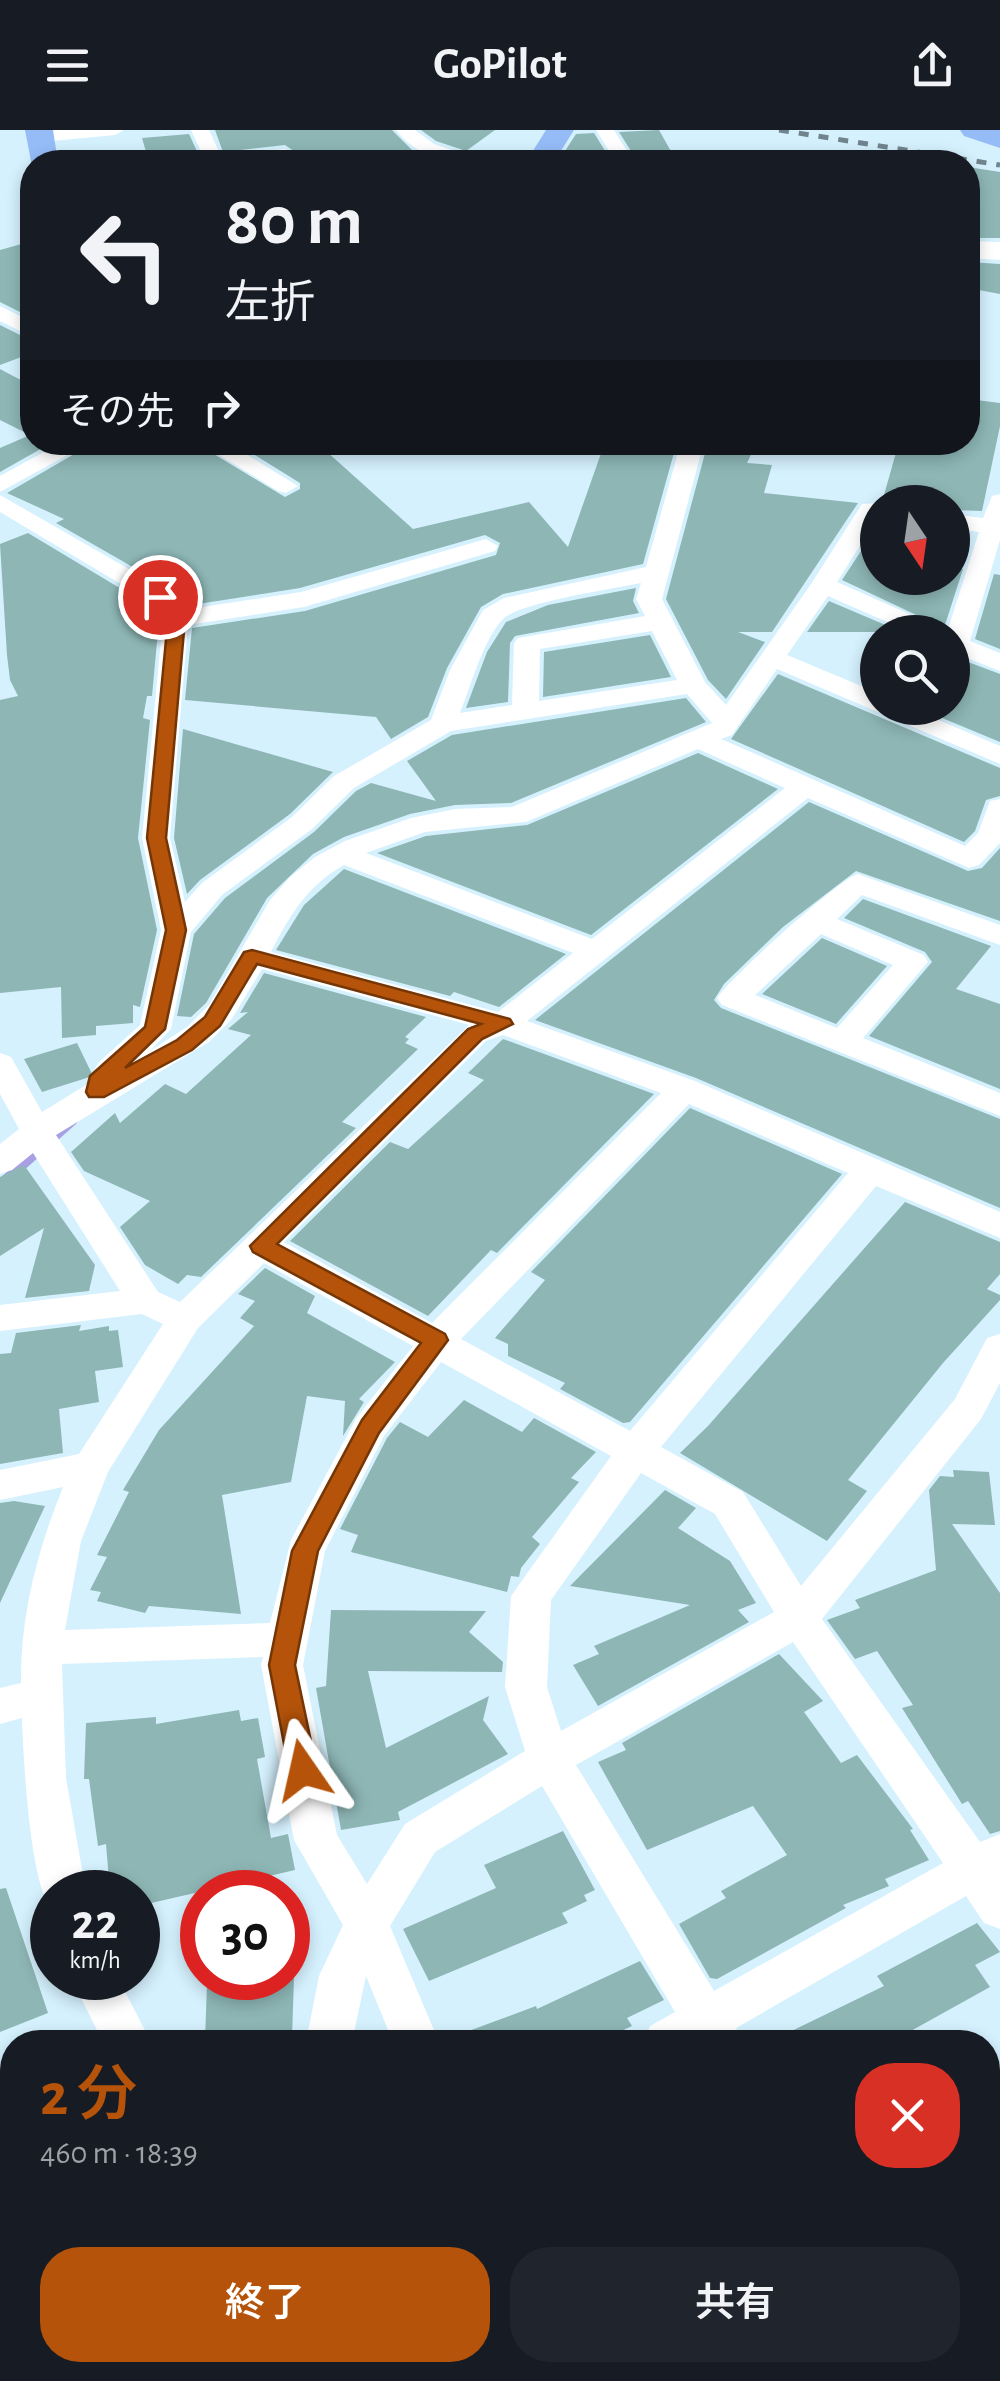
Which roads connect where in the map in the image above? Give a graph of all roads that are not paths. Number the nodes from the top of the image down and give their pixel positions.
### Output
1 (115, 130) edge
2 (404, 130) edge
3 (974, 130) edge
4 (1000, 139) edge
5 (44, 148) edge
6 (436, 150) edge
7 (56, 455) edge
8 (232, 455) edge
9 (690, 455) edge
10 (2, 485) edge
11 (286, 486) dead end
12 (1000, 501) edge
13 (970, 523) edge
14 (860, 525) edge
15 (992, 526) junction
16 (486, 546) dead end
17 (658, 572) junction
18 (823, 585) junction
19 (891, 615) edge
20 (963, 615) edge
21 (176, 619) junction
22 (658, 622) junction
23 (970, 650) edge
24 (773, 658) junction
25 (1000, 663) edge
26 (693, 685) junction
27 (860, 695) edge
28 (526, 710) junction
29 (728, 722) junction
30 (443, 724) junction
31 (928, 725) edge
32 (700, 740) junction
33 (1000, 756) edge
34 (802, 788) junction
35 (1000, 807) edge
36 (345, 854) junction
37 (814, 920) junction
38 (176, 930) junction
39 (1000, 936) edge
40 (592, 950) junction
41 (252, 956) junction
42 (503, 1024) junction
43 (843, 1041) junction
44 (0, 1064) edge
45 (684, 1090) junction
46 (97, 1092) junction
47 (1000, 1104) edge
48 (36, 1131) junction
49 (0, 1162) edge
50 (869, 1171) junction
51 (1000, 1226) edge
52 (262, 1246) junction
53 (145, 1301) junction
54 (0, 1318) edge
55 (185, 1320) junction
56 (436, 1340) junction
57 (1000, 1348) edge
58 (635, 1452) junction
59 (92, 1468) junction
60 (0, 1485) edge
61 (800, 1618) junction
62 (287, 1639) junction
63 (41, 1648) junction
64 (43, 1695) junction
65 (0, 1706) edge
66 (549, 1760) junction
67 (986, 1860) edge
68 (60, 1870) edge
69 (1000, 1908) edge
70 (367, 1924) junction
71 (106, 2000) edge
72 (122, 2030) edge
73 (331, 2030) edge
74 (411, 2030) edge
75 (712, 2030) edge
76 (715, 2030) edge

1 - 5 street
2 - 6 street
3 - 4 main road
7 - 10 street
8 - 11 street
9 - 17 street
10 - 21 street
12 - 15 street
13 - 15 street
14 - 18 street
15 - 20 street
16 - 21 street
17 - 22 street
17 - 30 street
18 - 19 street
18 - 24 street
21 - 38 street
22 - 26 street
22 - 28 street
23 - 25 street
24 - 27 street
24 - 29 street
26 - 28 street
26 - 29 street
28 - 30 street
29 - 32 street
30 - 38 street
31 - 33 street
32 - 34 street
32 - 36 street
34 - 35 street
34 - 40 street
36 - 40 street
36 - 41 street
37 - 39 street
37 - 43 street
37 - 43 street
38 - 46 street
40 - 42 street
41 - 42 street
41 - 46 street
42 - 45 street
42 - 52 street
43 - 47 street
44 - 48 street
45 - 50 street
45 - 56 street
46 - 48 street
48 - 49 street
48 - 53 street
50 - 51 street
50 - 58 street
52 - 55 street
52 - 56 street
53 - 54 street
53 - 55 street
55 - 59 street
56 - 58 street
56 - 62 street
57 - 61 street
58 - 61 street
58 - 66 street
59 - 60 street
59 - 63 street
61 - 66 street
61 - 67 street
62 - 63 street
62 - 70 street
63 - 64 street
64 - 65 street
64 - 68 street
66 - 70 street
66 - 75 street
67 - 69 street
67 - 76 street
70 - 73 street
70 - 74 street
71 - 72 street

